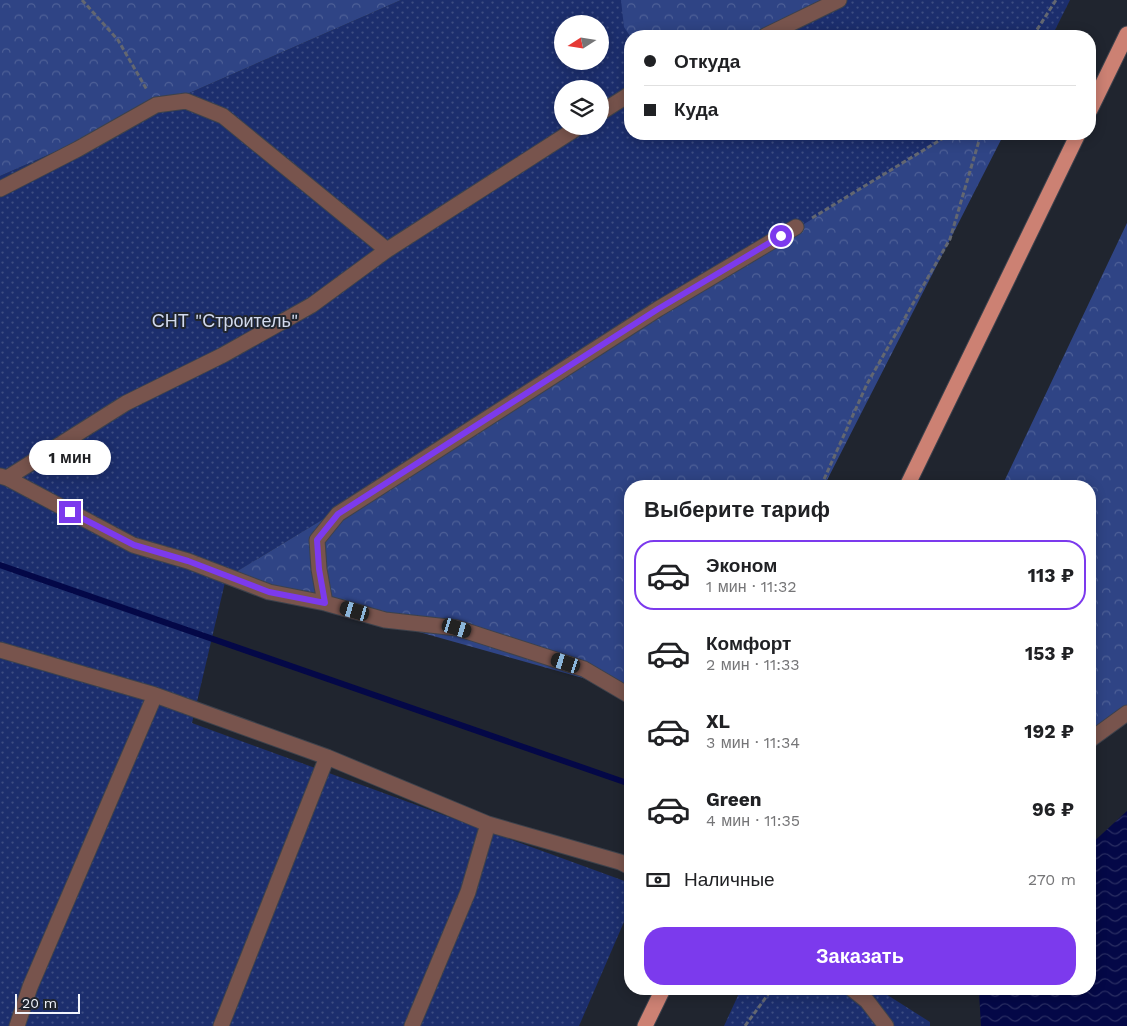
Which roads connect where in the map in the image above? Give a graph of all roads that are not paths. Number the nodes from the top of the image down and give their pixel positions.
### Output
1 (839, 0) edge
2 (777, 30) edge
3 (1127, 34) edge
4 (624, 98) edge
5 (1096, 98) edge
6 (609, 107) edge
7 (566, 135) edge
8 (1075, 140) edge
9 (0, 189) edge
10 (796, 227) road end
11 (387, 250) junction
12 (3, 477) edge
13 (910, 480) edge
14 (325, 603) junction
15 (0, 650) edge
16 (624, 692) edge
17 (155, 695) junction
18 (1127, 712) edge
19 (1096, 735) edge
20 (327, 757) junction
21 (488, 824) junction
22 (624, 864) edge
23 (660, 995) edge
24 (860, 995) edge
25 (17, 1026) edge
26 (221, 1026) edge
27 (412, 1026) edge
28 (645, 1026) edge
29 (886, 1026) edge

1 - 2 lane
3 - 5 main road
4 - 6 lane
7 - 11 lane
8 - 13 main road
9 - 11 lane
10 - 14 lane
11 - 12 lane
12 - 14 lane
14 - 16 lane
15 - 17 lane
17 - 20 lane
17 - 25 lane
18 - 19 lane
20 - 21 lane
20 - 26 lane
21 - 22 lane
21 - 27 lane
23 - 28 main road
24 - 29 lane

